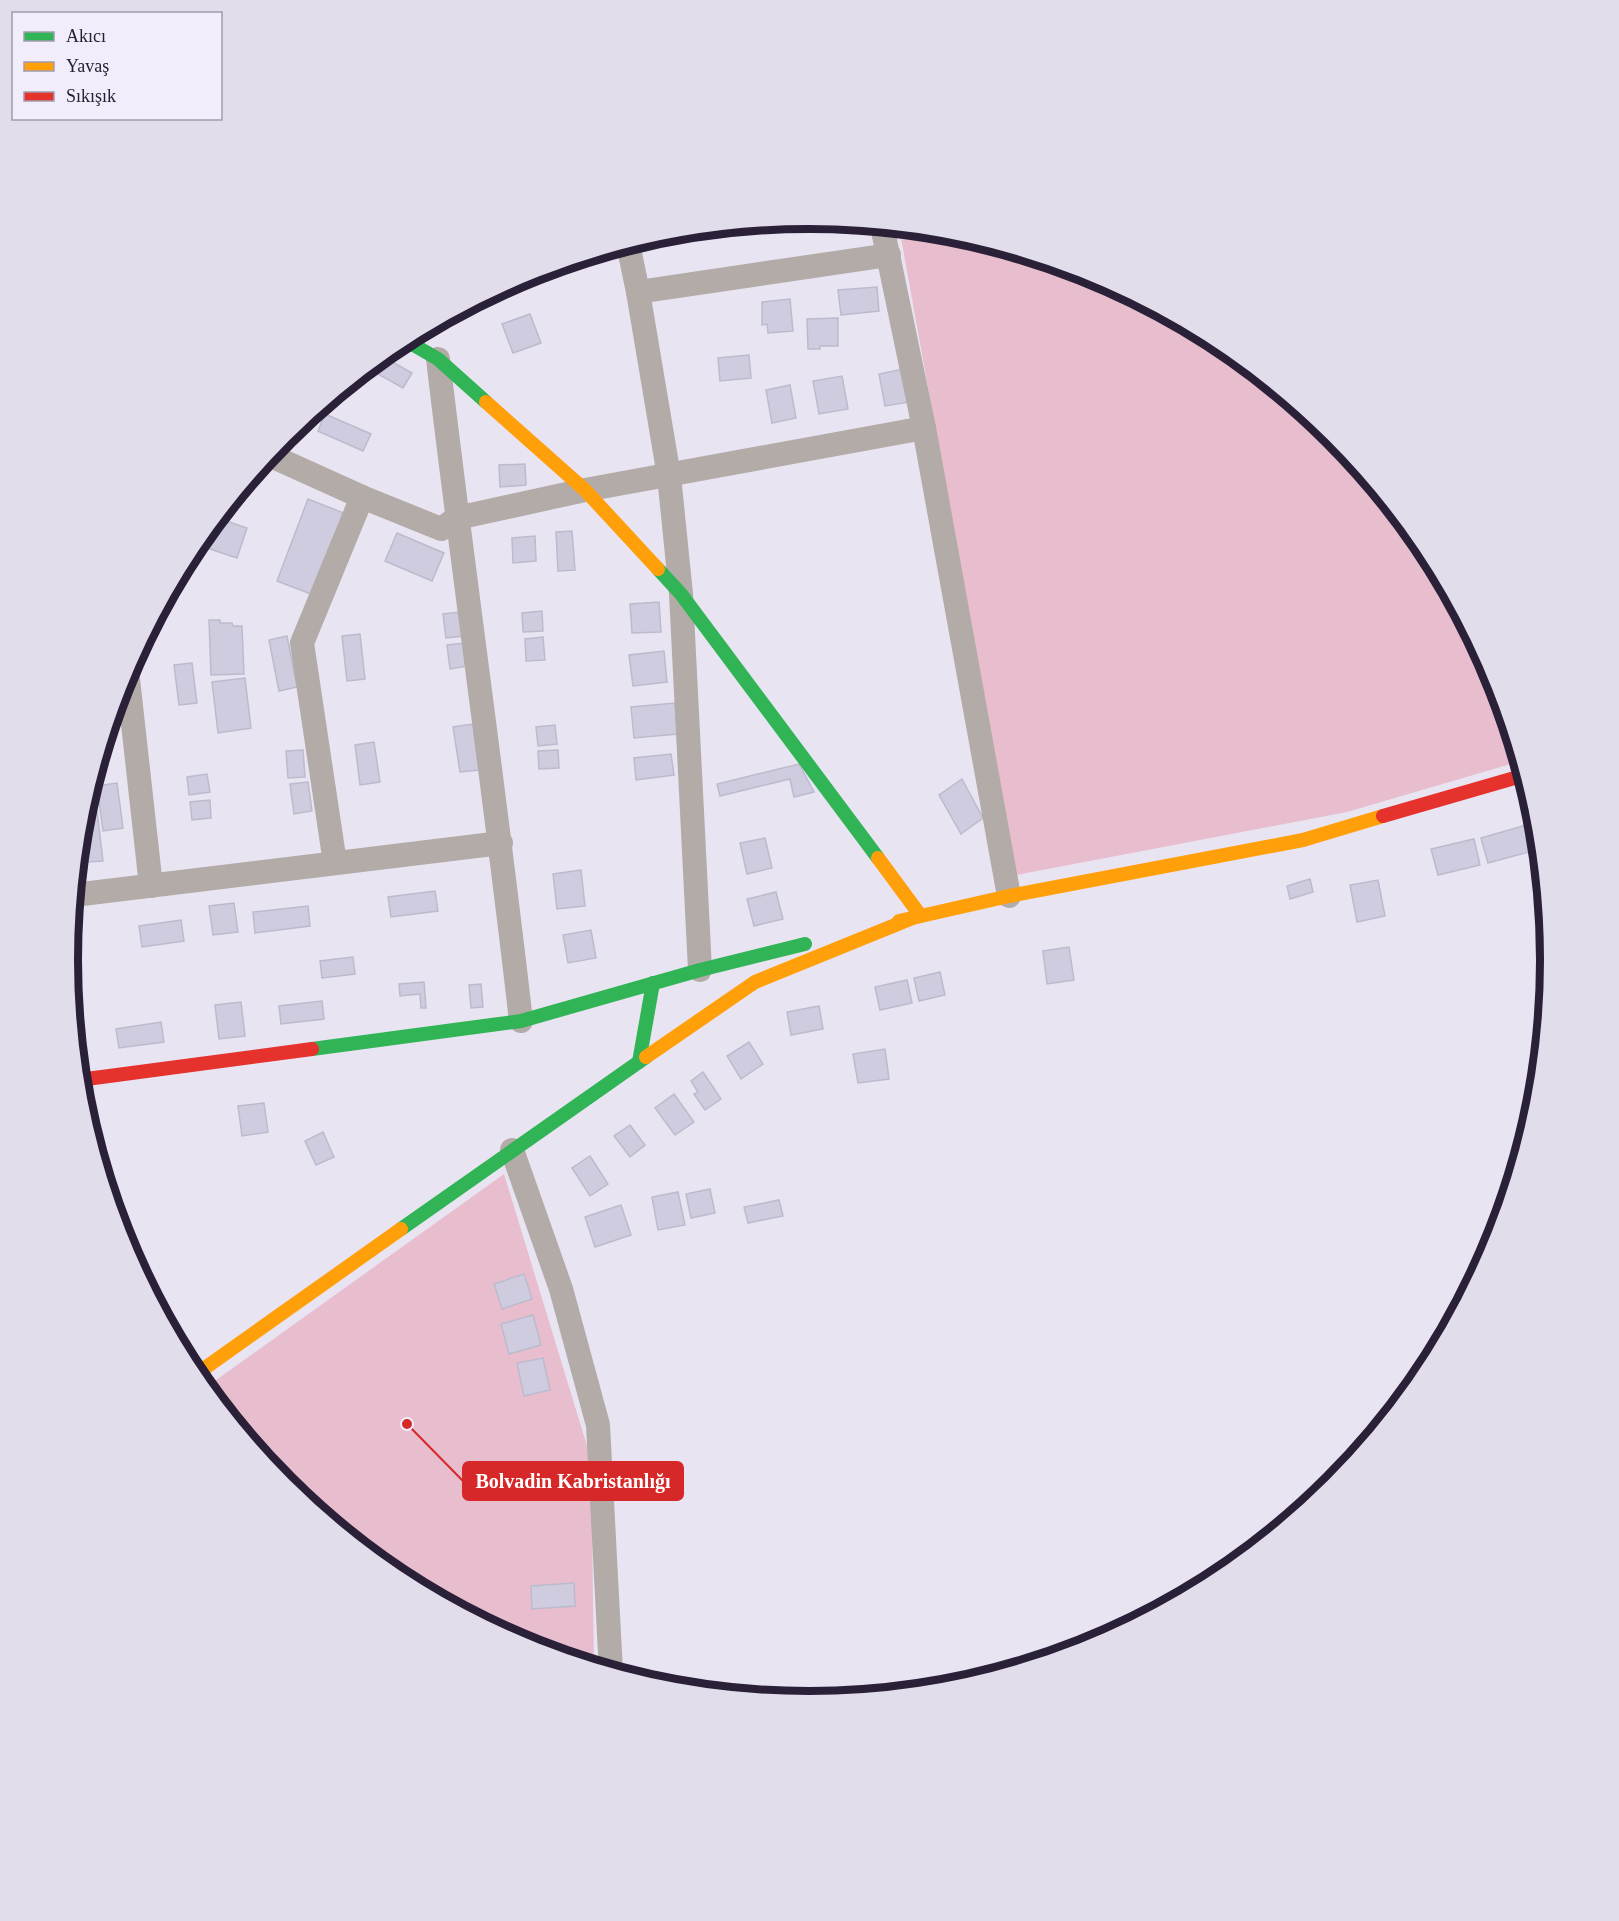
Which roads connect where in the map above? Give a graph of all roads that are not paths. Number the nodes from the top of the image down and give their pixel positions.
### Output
1 (884, 233) edge
2 (630, 252) edge
3 (889, 255) junction
4 (638, 292) junction
5 (415, 345) edge
6 (438, 359) junction
7 (924, 428) junction
8 (277, 459) edge
9 (669, 476) junction
10 (585, 490) junction
11 (362, 497) junction
12 (457, 518) junction
13 (681, 594) junction
14 (130, 691) edge
15 (1517, 776) edge
16 (501, 843) junction
17 (335, 863) junction
18 (150, 886) junction
19 (81, 895) edge
20 (1009, 896) junction
21 (921, 915) junction
22 (700, 970) junction
23 (653, 983) junction
24 (521, 1021) junction
25 (639, 1062) junction
26 (88, 1079) edge
27 (512, 1150) junction
28 (203, 1370) edge
29 (611, 1664) edge

1 - 3 street
2 - 4 street
3 - 4 street
3 - 7 street
4 - 9 street
5 - 6 street
6 - 10 street
6 - 12 street
7 - 9 street
7 - 20 street
8 - 11 street
9 - 10 street
9 - 13 street
10 - 12 street
10 - 13 street
11 - 12 street
11 - 17 street
12 - 16 street
13 - 21 street
13 - 22 street
14 - 18 street
15 - 20 street
16 - 17 street
16 - 24 street
17 - 18 street
18 - 19 street
20 - 21 street
21 - 22 street
21 - 25 street
22 - 23 street
23 - 24 street
23 - 25 street
24 - 26 street
25 - 27 street
27 - 28 street
27 - 29 street

